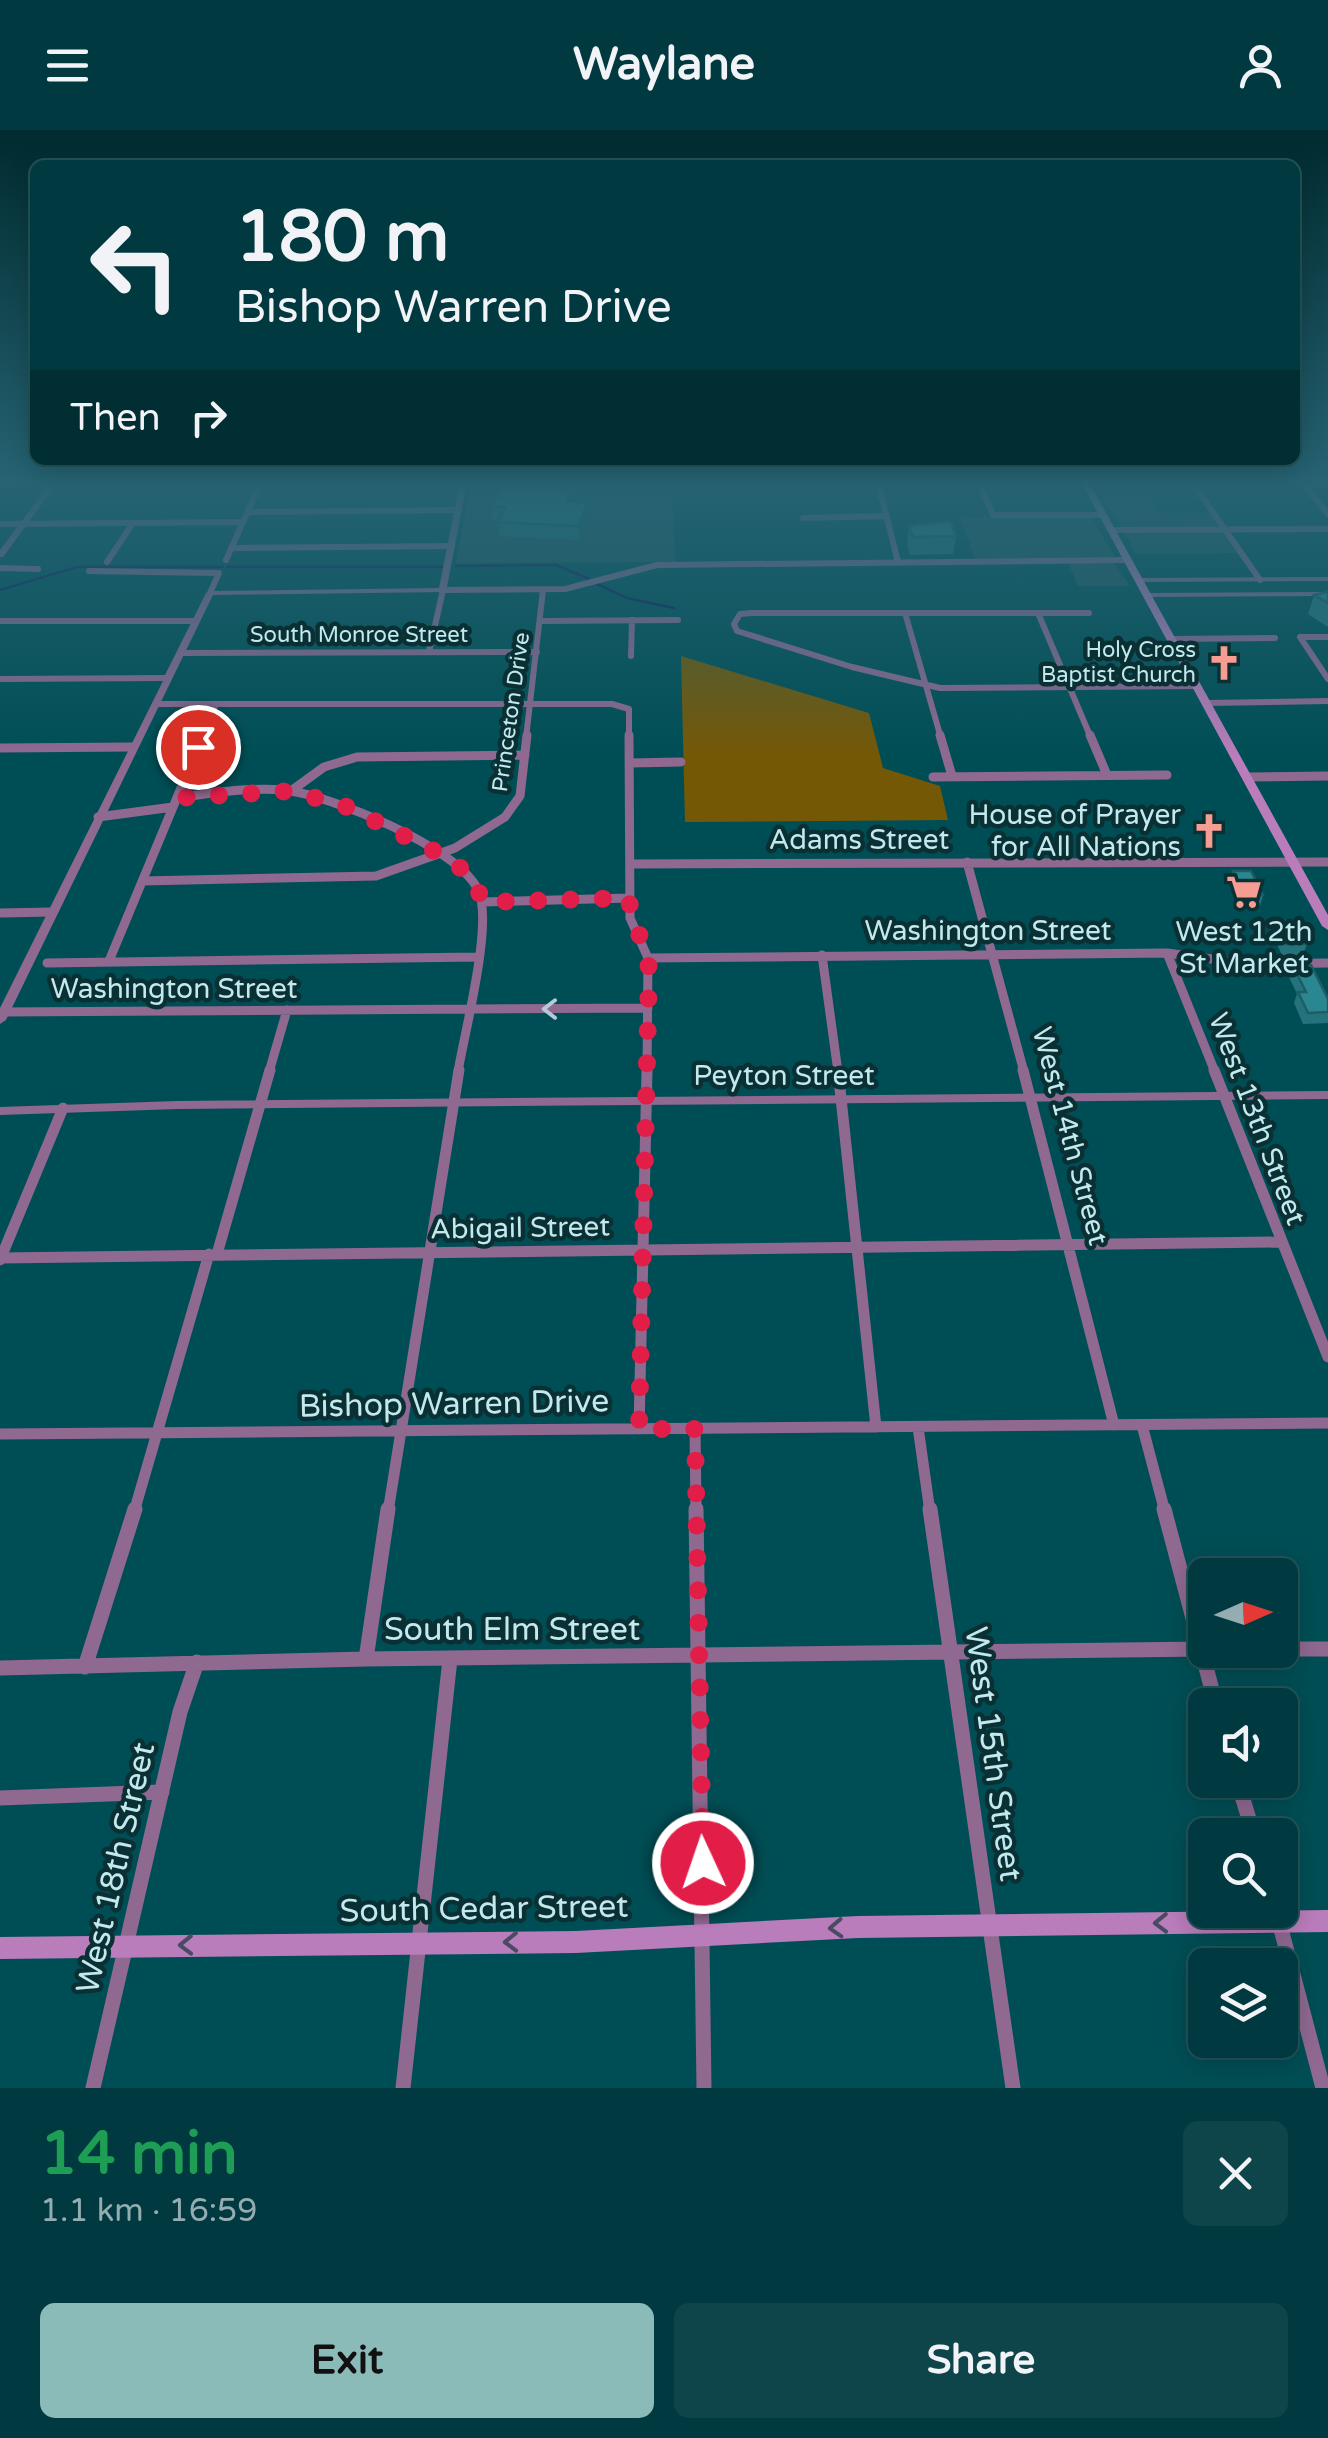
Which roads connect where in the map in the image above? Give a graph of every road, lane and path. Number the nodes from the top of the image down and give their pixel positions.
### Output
1 (219, 573) edge
2 (446, 573) edge
3 (617, 573) edge
4 (1135, 573) edge
5 (1255, 573) edge
6 (1328, 578) edge
7 (1139, 580) junction
8 (1260, 580) junction
9 (443, 590) junction
10 (543, 590) junction
11 (210, 593) junction
12 (1328, 594) edge
13 (1148, 595) junction
14 (905, 613) junction
15 (1038, 613) junction
16 (1089, 613) dead end
17 (541, 620) junction
18 (632, 620) junction
19 (678, 620) dead end
20 (0, 621) edge
21 (196, 621) junction
22 (1328, 637) edge
23 (1275, 638) dead end
24 (1171, 639) junction
25 (429, 652) junction
26 (537, 652) junction
27 (181, 653) junction
28 (631, 656) dead end
29 (168, 678) junction
30 (0, 679) edge
31 (1328, 679) edge
32 (1194, 683) junction
33 (1068, 684) junction
34 (926, 685) junction
35 (1328, 701) edge
36 (1206, 703) junction
37 (156, 704) junction
38 (532, 704) junction
39 (215, 706) junction
40 (132, 747) junction
41 (0, 748) edge
42 (525, 756) junction
43 (630, 762) junction
44 (682, 762) dead end
45 (1107, 775) junction
46 (1167, 775) dead end
47 (952, 776) junction
48 (1328, 776) edge
49 (932, 777) dead end
50 (1247, 777) junction
51 (290, 791) junction
52 (175, 802) junction
53 (98, 817) junction
54 (440, 854) junction
55 (967, 862) junction
56 (1294, 862) junction
57 (1328, 862) edge
58 (630, 864) junction
59 (142, 881) junction
60 (629, 898) junction
61 (483, 902) junction
62 (52, 912) junction
63 (0, 913) edge
64 (1328, 926) edge
65 (1167, 952) junction
66 (994, 954) junction
67 (822, 955) junction
68 (476, 958) junction
69 (648, 958) junction
70 (109, 961) junction
71 (46, 962) dead end
72 (1328, 963) edge
73 (648, 1008) junction
74 (287, 1010) junction
75 (468, 1010) junction
76 (1, 1014) edge
77 (1328, 1095) edge
78 (1225, 1097) junction
79 (1032, 1098) junction
80 (842, 1100) junction
81 (647, 1102) junction
82 (453, 1103) junction
83 (261, 1104) junction
84 (63, 1108) junction
85 (0, 1110) edge
86 (1281, 1242) junction
87 (1071, 1245) junction
88 (857, 1247) junction
89 (645, 1249) junction
90 (429, 1251) junction
91 (213, 1254) junction
92 (0, 1259) edge
93 (1328, 1357) edge
94 (1328, 1423) edge
95 (1114, 1425) junction
96 (1142, 1425) junction
97 (876, 1427) junction
98 (918, 1427) junction
99 (639, 1429) junction
100 (695, 1429) junction
101 (398, 1433) junction
102 (0, 1434) edge
103 (160, 1434) junction
104 (1188, 1594) edge
105 (1188, 1649) edge
106 (1298, 1649) edge
107 (1328, 1649) edge
108 (952, 1655) junction
109 (699, 1656) junction
110 (366, 1659) junction
111 (450, 1659) junction
112 (198, 1662) junction
113 (0, 1668) edge
114 (85, 1668) junction
115 (162, 1792) junction
116 (0, 1798) edge
117 (1188, 1918) edge
118 (1298, 1918) edge
119 (1328, 1921) edge
120 (989, 1924) junction
121 (1280, 1928) edge
122 (706, 1935) junction
123 (418, 1944) junction
124 (128, 1946) junction
125 (0, 1948) edge
126 (93, 2088) edge
127 (403, 2088) edge
128 (704, 2088) edge
129 (1013, 2088) edge
130 (1322, 2088) edge

1 - 11 street
2 - 9 street
3 - 10 street
4 - 7 main road
5 - 8 street
6 - 8 street
7 - 8 street
7 - 13 main road
9 - 10 street
9 - 11 street
9 - 25 street
10 - 17 street, Princeton Drive
11 - 21 street
12 - 13 street
13 - 24 main road
14 - 15 street
14 - 34 street
14 - 34 street
15 - 16 street
15 - 33 street
17 - 18 street
17 - 26 street, Princeton Drive
18 - 19 street
18 - 28 street
20 - 21 street
21 - 27 street
22 - 31 street
23 - 24 street
24 - 32 main road
25 - 26 street, South Monroe Street
25 - 27 street, South Monroe Street
26 - 38 street, Princeton Drive
27 - 29 street
29 - 30 street
29 - 37 street
32 - 33 street
32 - 36 main road
33 - 34 street
33 - 45 street
34 - 47 street
35 - 36 street
36 - 50 main road
37 - 39 street
37 - 40 street
38 - 39 street
38 - 42 street, Princeton Drive
38 - 43 street
39 - 52 street
40 - 41 street
40 - 53 street
42 - 51 street
42 - 54 street, Princeton Drive
43 - 44 street
43 - 58 street
45 - 46 street
45 - 47 street
47 - 49 street
48 - 50 street
50 - 56 main road
51 - 52 street
51 - 54 street
52 - 53 street
52 - 59 street
53 - 62 street
54 - 59 street, Princeton Drive
54 - 61 street
55 - 56 street, Adams Street
55 - 58 street, Adams Street
55 - 66 street, West 14th Street
56 - 57 street, Adams Street
56 - 64 main road
58 - 60 street
59 - 70 street
60 - 61 street
60 - 69 street
61 - 68 street
62 - 63 street
62 - 76 street
65 - 66 street, Washington Street
65 - 72 street, Washington Street
65 - 78 street, West 13th Street
66 - 67 street, Washington Street
66 - 79 street, West 14th Street
67 - 69 street, Washington Street
67 - 80 street
68 - 70 street
68 - 75 street
69 - 73 street
70 - 71 street
73 -> 75 street, Washington Street
73 - 81 street
74 - 75 street, Washington Street
74 - 76 street, Washington Street
74 - 83 street
75 - 82 street
77 - 78 street, Peyton Street
78 - 79 street, Peyton Street
78 - 86 street, West 13th Street
79 - 80 street, Peyton Street
79 - 87 street, West 14th Street
80 - 81 street, Peyton Street
80 - 88 street
81 - 82 street, Peyton Street
81 - 89 street
82 - 83 street, Peyton Street
82 - 90 street
83 - 84 street, Peyton Street
83 - 91 street
84 - 85 street, Peyton Street
84 - 92 street
86 - 87 street, Abigail Street
86 - 93 street, West 13th Street
87 - 88 street, Abigail Street
87 - 95 street, West 14th Street
88 - 89 street, Abigail Street
88 - 97 street
89 - 90 street, Abigail Street
89 - 99 street
90 - 91 street, Abigail Street
90 - 101 street
91 - 92 street, Abigail Street
91 - 103 street
94 - 96 street, Bishop Warren Drive
95 - 96 street, Bishop Warren Drive
95 - 98 street, Bishop Warren Drive
96 - 104 street
97 - 98 street, Bishop Warren Drive
97 - 100 street, Bishop Warren Drive
98 - 108 street, West 15th Street
99 - 100 street, Bishop Warren Drive
99 - 101 street, Bishop Warren Drive
100 - 109 street
101 - 103 street, Bishop Warren Drive
101 - 110 street
102 - 103 street, Bishop Warren Drive
103 - 114 street
105 - 108 street, South Elm Street
106 - 107 street
108 - 109 street, South Elm Street
108 - 120 street, West 15th Street
109 - 111 street, South Elm Street
109 - 122 street
110 - 111 street, South Elm Street
110 - 112 street, South Elm Street
111 - 123 street
112 - 114 street, South Elm Street
112 - 115 street, West 18th Street
113 - 114 street, South Elm Street
115 - 116 street
115 - 124 street, West 18th Street
117 -> 120 main road, South Cedar Street
118 - 119 main road, South Cedar Street
120 -> 122 main road, South Cedar Street
120 - 129 street, West 15th Street
121 - 130 street
122 -> 123 main road, South Cedar Street
122 - 128 street
123 -> 124 main road, South Cedar Street
123 - 127 street
124 - 125 main road, South Cedar Street
124 - 126 street, West 18th Street

